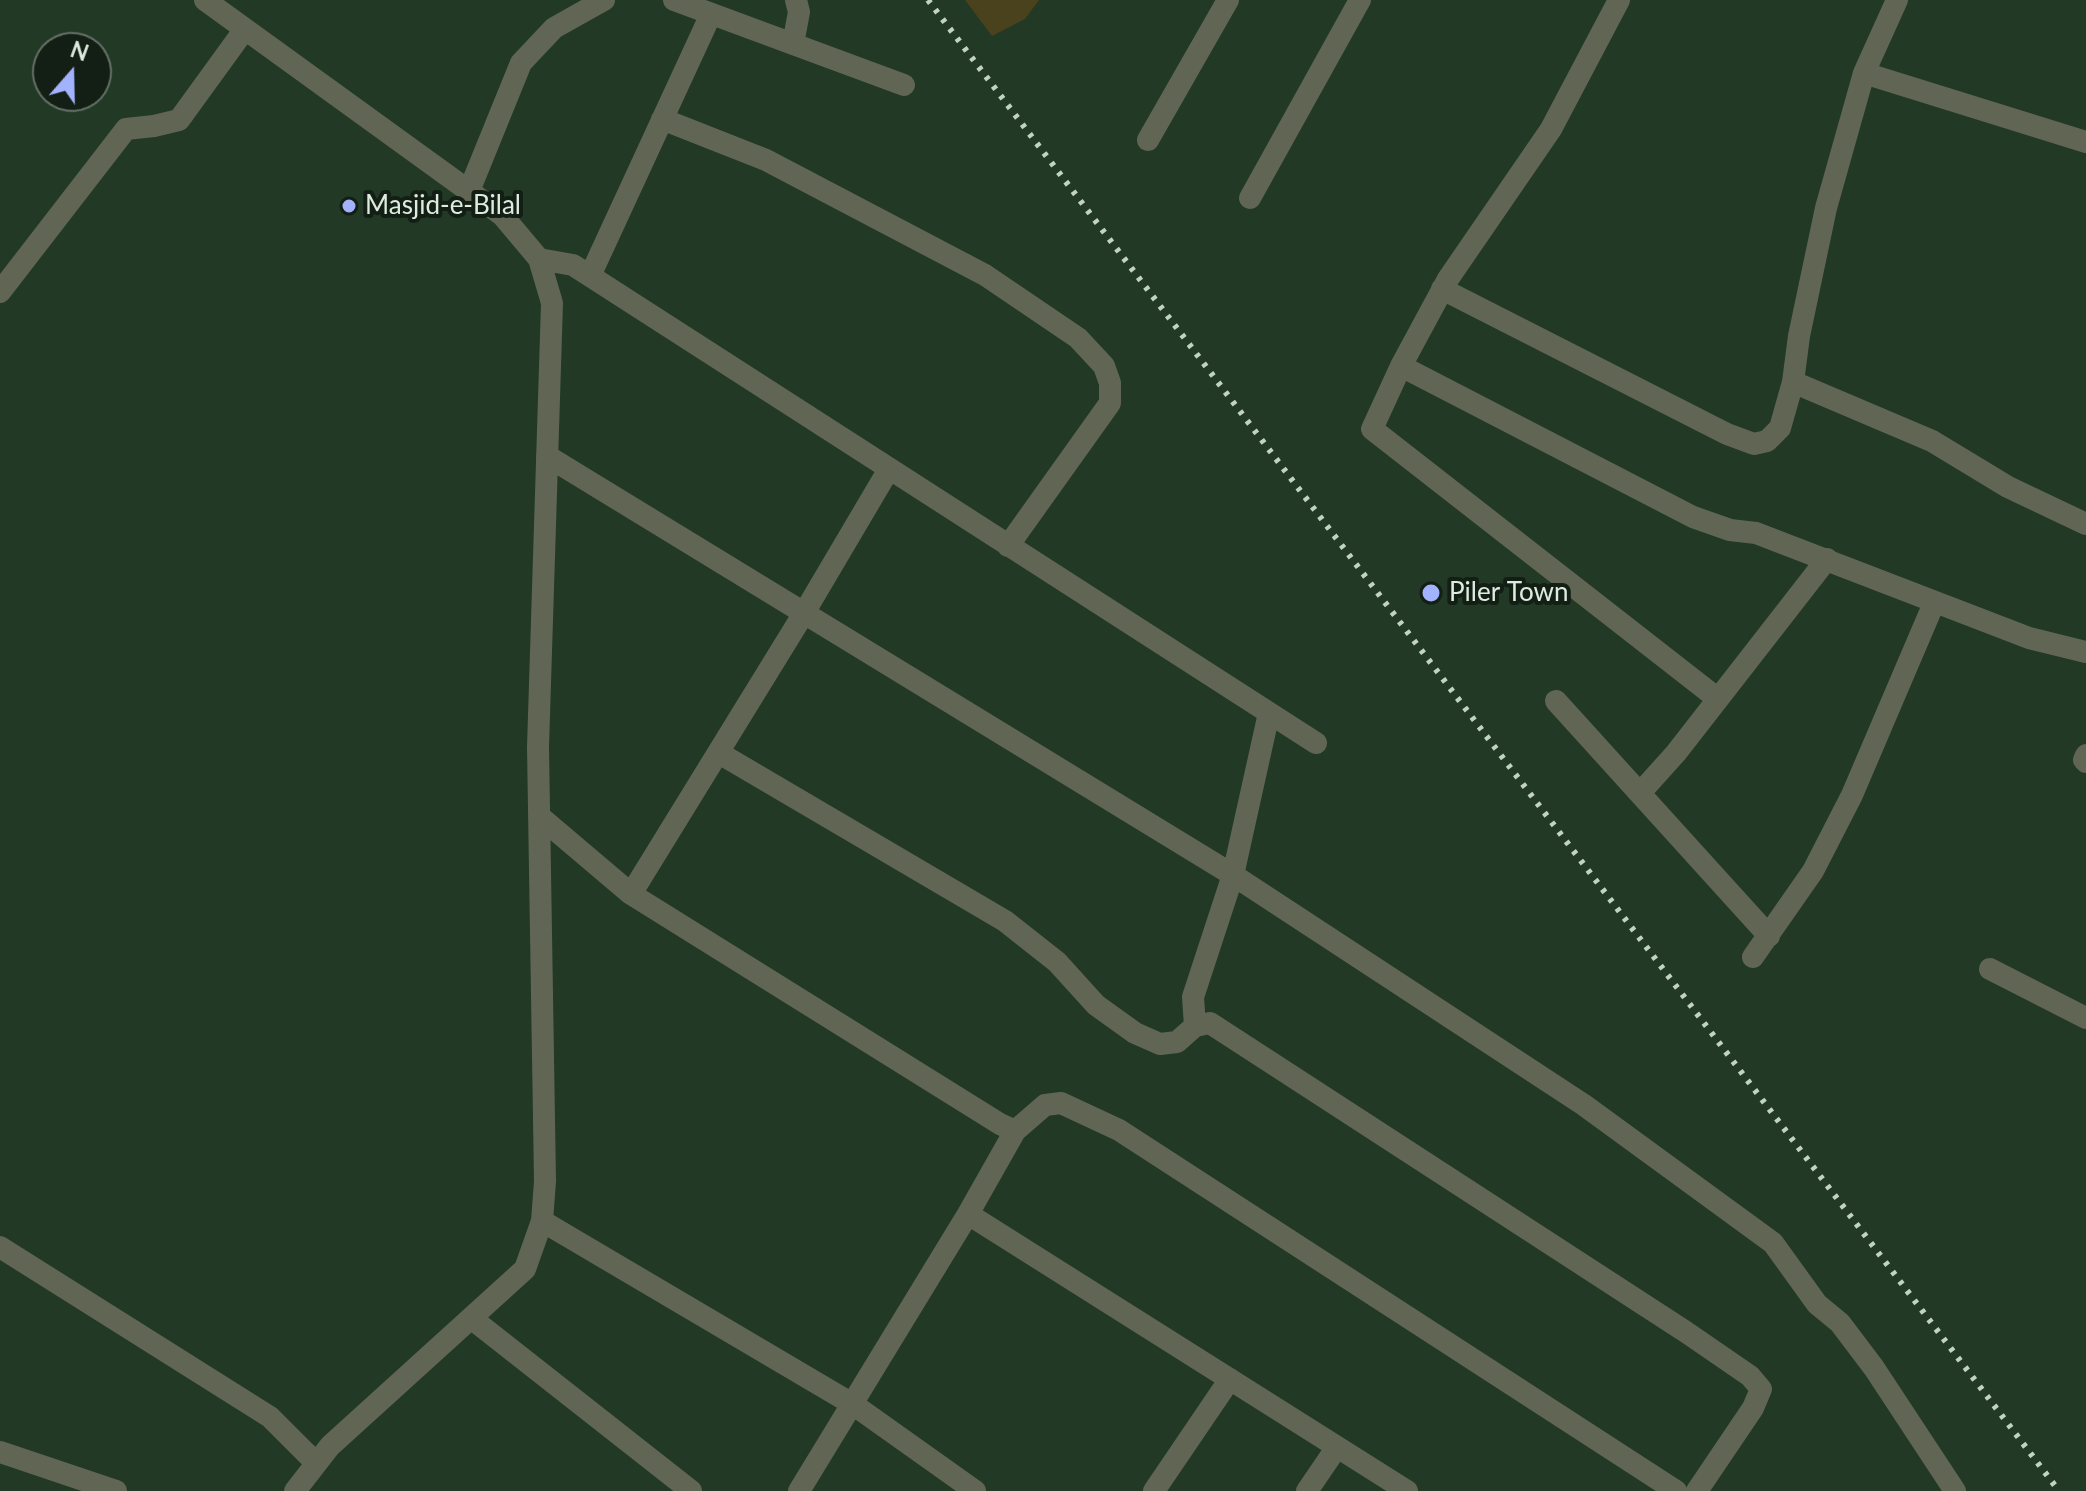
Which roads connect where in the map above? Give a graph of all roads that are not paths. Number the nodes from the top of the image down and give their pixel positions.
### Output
1 (205, 0) edge
2 (604, 0) edge
3 (674, 0) edge
4 (796, 0) edge
5 (1228, 0) edge
6 (1360, 0) edge
7 (1619, 0) edge
8 (1897, 0) edge
9 (711, 14) junction
10 (245, 29) junction
11 (793, 44) junction
12 (1864, 73) junction
13 (904, 85) dead end
14 (662, 119) junction
15 (1148, 140) dead end
16 (2086, 142) edge
17 (469, 191) junction
18 (1250, 198) dead end
19 (539, 259) junction
20 (590, 276) junction
21 (1442, 289) junction
22 (0, 292) edge
23 (1401, 366) junction
24 (1793, 382) junction
25 (547, 456) junction
26 (889, 469) junction
27 (2086, 524) edge
28 (1008, 546) junction
29 (1827, 559) junction
30 (1934, 603) junction
31 (804, 613) junction
32 (2086, 652) edge
33 (1718, 699) junction
34 (1556, 701) dead end
35 (1269, 713) junction
36 (1316, 743) dead end
37 (719, 753) junction
38 (2086, 755) edge
39 (2086, 762) edge
40 (1640, 793) junction
41 (539, 816) junction
42 (1233, 875) junction
43 (631, 894) junction
44 (1769, 936) junction
45 (1753, 957) dead end
46 (1990, 969) dead end
47 (2086, 1018) edge
48 (1195, 1026) junction
49 (1015, 1131) junction
50 (968, 1214) junction
51 (542, 1221) junction
52 (0, 1247) edge
53 (471, 1318) junction
54 (1230, 1379) junction
55 (854, 1405) junction
56 (1337, 1447) junction
57 (0, 1452) edge
58 (316, 1463) junction
59 (116, 1491) edge
60 (295, 1491) edge
61 (691, 1491) edge
62 (799, 1491) edge
63 (975, 1491) edge
64 (1154, 1491) edge
65 (1307, 1491) edge
66 (1407, 1491) edge
67 (1676, 1491) edge
68 (1697, 1491) edge
69 (1955, 1491) edge

1 - 10 street
2 - 17 street
3 - 9 street
4 - 11 street
5 - 15 street
6 - 18 street
7 - 21 street
8 - 12 street
9 - 11 street
9 - 14 street
10 - 17 street
10 - 22 street
11 - 13 street
12 - 16 street
12 - 24 street
14 - 20 street
14 - 28 street
17 - 19 street
19 - 20 street
19 - 25 street
20 - 26 street
21 - 23 street
21 - 24 street
23 - 29 street
23 - 33 street
24 - 27 street
25 - 31 street
25 - 41 street
26 - 28 street
26 - 31 street
28 - 35 street
29 - 30 street
29 - 33 street
30 - 32 street
30 - 44 street
31 - 37 street
31 - 42 street
33 - 40 street
34 - 40 street
35 - 36 street
35 - 42 street
37 - 43 street
37 - 48 street
38 - 39 street
40 - 44 street
41 - 43 street
41 - 51 street
42 - 48 street
42 - 69 street
43 - 49 street
44 - 45 street
46 - 47 street
48 - 68 street
49 - 50 street
49 - 67 street
50 - 54 street
50 - 55 street
51 - 53 street
51 - 55 street
52 - 58 street
53 - 58 street
53 - 61 street
54 - 56 street
54 - 64 street
55 - 62 street
55 - 63 street
56 - 65 street
56 - 66 street
57 - 59 street
58 - 60 street

